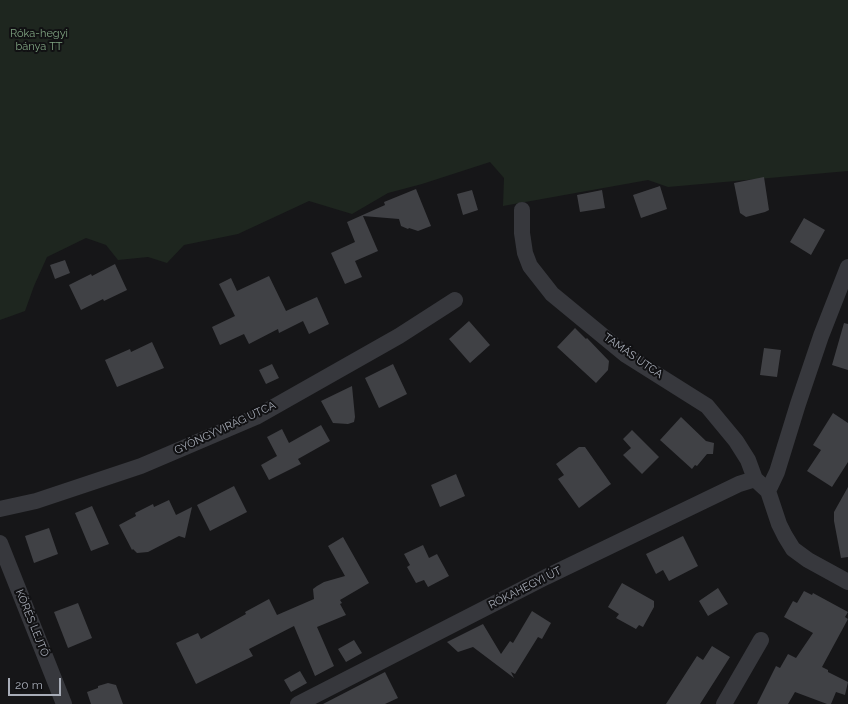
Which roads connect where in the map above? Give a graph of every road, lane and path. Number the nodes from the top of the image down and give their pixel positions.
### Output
1 (522, 210) dead end
2 (848, 267) edge
3 (455, 300) dead end
4 (754, 479) junction
5 (768, 492) junction
6 (0, 509) edge
7 (0, 543) edge
8 (848, 582) edge
9 (761, 640) dead end
10 (64, 704) edge
11 (298, 704) edge
12 (724, 704) edge

1 - 4 street, TAMÁS UTCA
2 - 5 street
3 - 6 street, GYÖNGYVIRÁG UTCA
4 - 5 street, TAMÁS UTCA
4 - 11 street, RÓKAHEGYI ÚT
5 - 8 street, TAMÁS UTCA
7 - 10 street, KŐRÉS LEJTŐ
9 - 12 street

